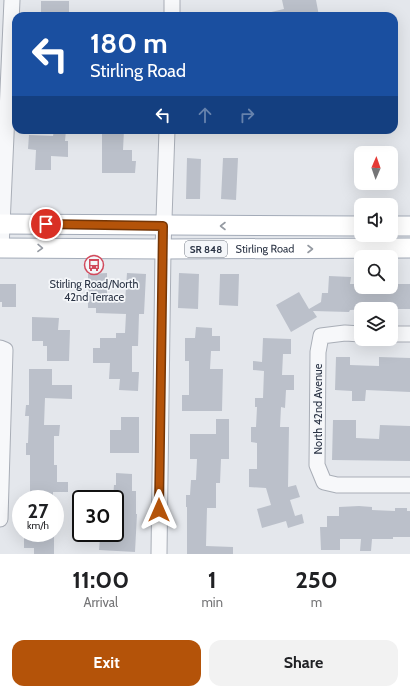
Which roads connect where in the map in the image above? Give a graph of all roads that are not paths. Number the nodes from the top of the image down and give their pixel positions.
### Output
1 (12, 0) edge
2 (172, 0) edge
3 (172, 12) edge
4 (167, 134) edge
5 (1, 224) edge
6 (163, 226) junction
7 (354, 226) edge
8 (398, 226) edge
9 (410, 226) edge
10 (1, 248) edge
11 (410, 248) edge
12 (162, 249) junction
13 (354, 334) edge
14 (398, 334) edge
15 (410, 334) edge
16 (2, 349) edge
17 (410, 485) edge
18 (0, 520) edge
19 (159, 554) edge

1 - 5 street
2 - 3 street
4 - 6 street
5 - 6 main road, SR 848
5 - 10 street
7 -> 6 main road, SR 848
6 - 12 street
8 - 9 main road
10 -> 12 main road, Stirling Road / SR 848
12 -> 11 main road, Stirling Road / SR 848
12 - 19 street
13 - 17 street, North 42nd Avenue
14 - 15 street
16 - 18 street

